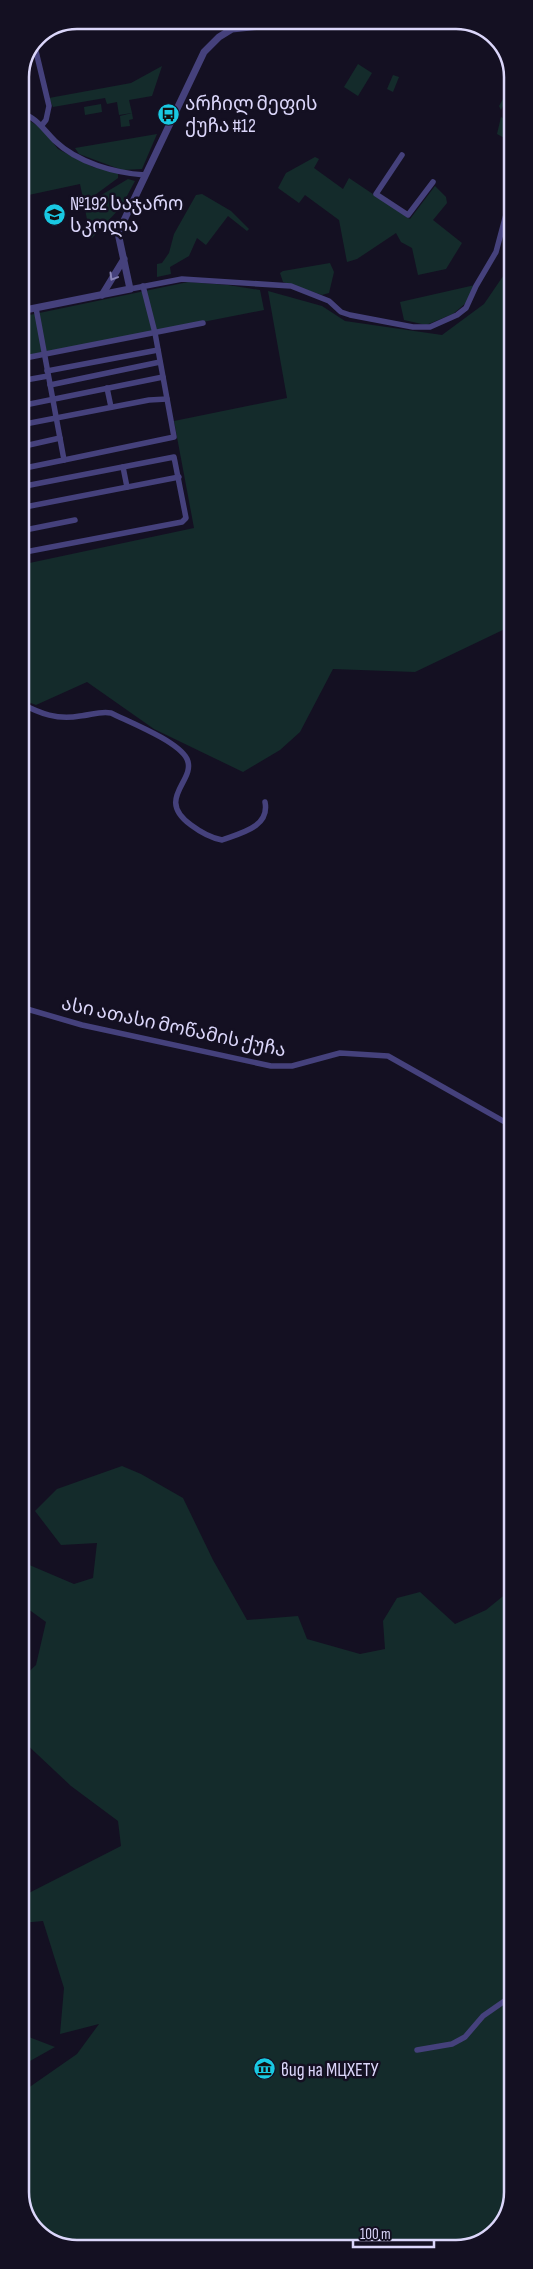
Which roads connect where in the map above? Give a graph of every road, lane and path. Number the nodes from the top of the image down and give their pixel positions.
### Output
1 (240, 29) edge
2 (36, 52) edge
3 (29, 117) edge
4 (42, 125) junction
5 (402, 155) dead end
6 (145, 175) junction
7 (433, 182) dead end
8 (504, 227) edge
9 (124, 259) junction
10 (143, 286) junction
11 (130, 289) junction
12 (102, 294) junction
13 (36, 308) junction
14 (29, 310) edge
15 (203, 323) dead end
16 (155, 333) junction
17 (158, 350) junction
18 (44, 354) junction
19 (29, 357) edge
20 (160, 362) junction
21 (48, 374) junction
22 (163, 376) junction
23 (29, 379) edge
24 (50, 385) junction
25 (107, 388) junction
26 (167, 398) junction
27 (53, 399) junction
28 (29, 404) edge
29 (111, 407) junction
30 (56, 418) junction
31 (29, 423) edge
32 (60, 438) junction
33 (29, 445) edge
34 (64, 460) junction
35 (29, 467) edge
36 (123, 467) junction
37 (178, 477) junction
38 (29, 485) edge
39 (127, 487) junction
40 (29, 506) edge
41 (74, 520) dead end
42 (29, 529) edge
43 (29, 551) edge
44 (29, 708) edge
45 (265, 802) dead end
46 (29, 1010) edge
47 (504, 1121) edge
48 (504, 2001) edge
49 (418, 2050) dead end

1 - 6 street
2 - 4 street
3 - 4 street
4 - 6 street
5 - 7 street
6 - 9 street
8 - 10 street
9 - 11 street
9 -> 12 street
10 - 11 street
10 - 16 street
11 - 12 street
12 - 13 street
13 - 14 street
13 - 18 street
15 - 16 street
16 - 17 street
16 - 18 street
17 - 20 street
17 - 21 street
18 - 19 street
18 - 21 street
20 - 22 street
20 - 24 street
21 - 23 street
21 - 24 street
22 - 25 street
22 - 26 street
24 - 27 street
25 - 27 street
25 - 29 street
26 - 29 street
26 - 34 street
27 - 28 street
27 - 30 street
29 - 30 street
30 - 31 street
30 - 32 street
32 - 33 street
32 - 34 street
34 - 35 street
36 - 37 street
36 - 38 street
36 - 39 street
37 - 39 street
37 - 43 street
39 - 40 street
41 - 42 street
44 - 45 street
46 - 47 street, ასი ათასი მოწამის ქუჩა
48 - 49 street

